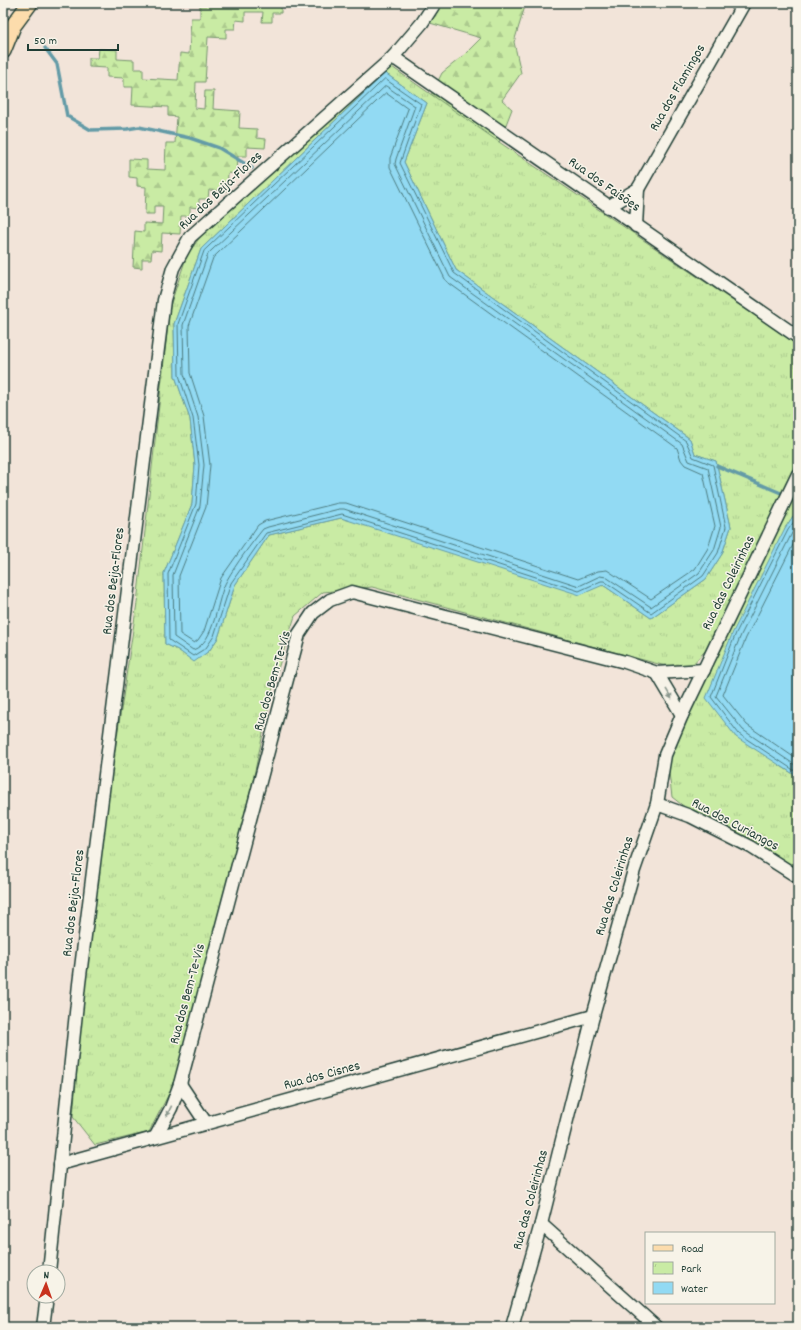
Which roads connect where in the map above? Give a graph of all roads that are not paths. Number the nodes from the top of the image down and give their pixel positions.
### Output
1 (30, 3) edge
2 (435, 3) edge
3 (744, 3) edge
4 (3, 51) edge
5 (392, 57) junction
6 (638, 189) junction
7 (608, 206) junction
8 (636, 226) junction
9 (798, 337) edge
10 (798, 474) edge
11 (704, 670) junction
12 (657, 673) junction
13 (682, 716) junction
14 (657, 804) junction
15 (798, 877) edge
16 (593, 1016) junction
17 (180, 1084) junction
18 (206, 1124) junction
19 (156, 1136) junction
20 (60, 1164) junction
21 (540, 1224) junction
22 (50, 1264) edge
23 (46, 1304) edge
24 (43, 1327) edge
25 (512, 1327) edge
26 (656, 1327) edge

1 - 4 main road
2 - 5 street, Rua dos Beija-Flores
3 - 6 street, Rua dos Flamingos
5 - 7 street, Rua dos Faisões
5 - 20 street, Rua dos Beija-Flores
6 - 7 street
6 - 8 street, Rua dos Flamingos
7 - 8 street, Rua dos Faisões
8 - 9 street, Rua dos Faisões
10 - 11 street, Rua das Coleirinhas
11 - 12 street, Rua dos Bem-Te-Vis
11 - 13 street, Rua das Coleirinhas
12 -> 13 street
12 - 17 street, Rua dos Bem-Te-Vis
13 - 14 street, Rua das Coleirinhas
14 - 15 street, Rua dos Curiangos
14 - 16 street, Rua das Coleirinhas
16 - 18 street, Rua dos Cisnes
16 - 21 street, Rua das Coleirinhas
17 - 18 street
17 -> 19 street, Rua dos Bem-Te-Vis
18 - 19 street, Rua dos Cisnes
19 - 20 street, Rua dos Cisnes
20 - 22 street, Rua dos Beija-Flores
21 - 25 street, Rua das Coleirinhas
21 - 26 street
23 - 24 street

